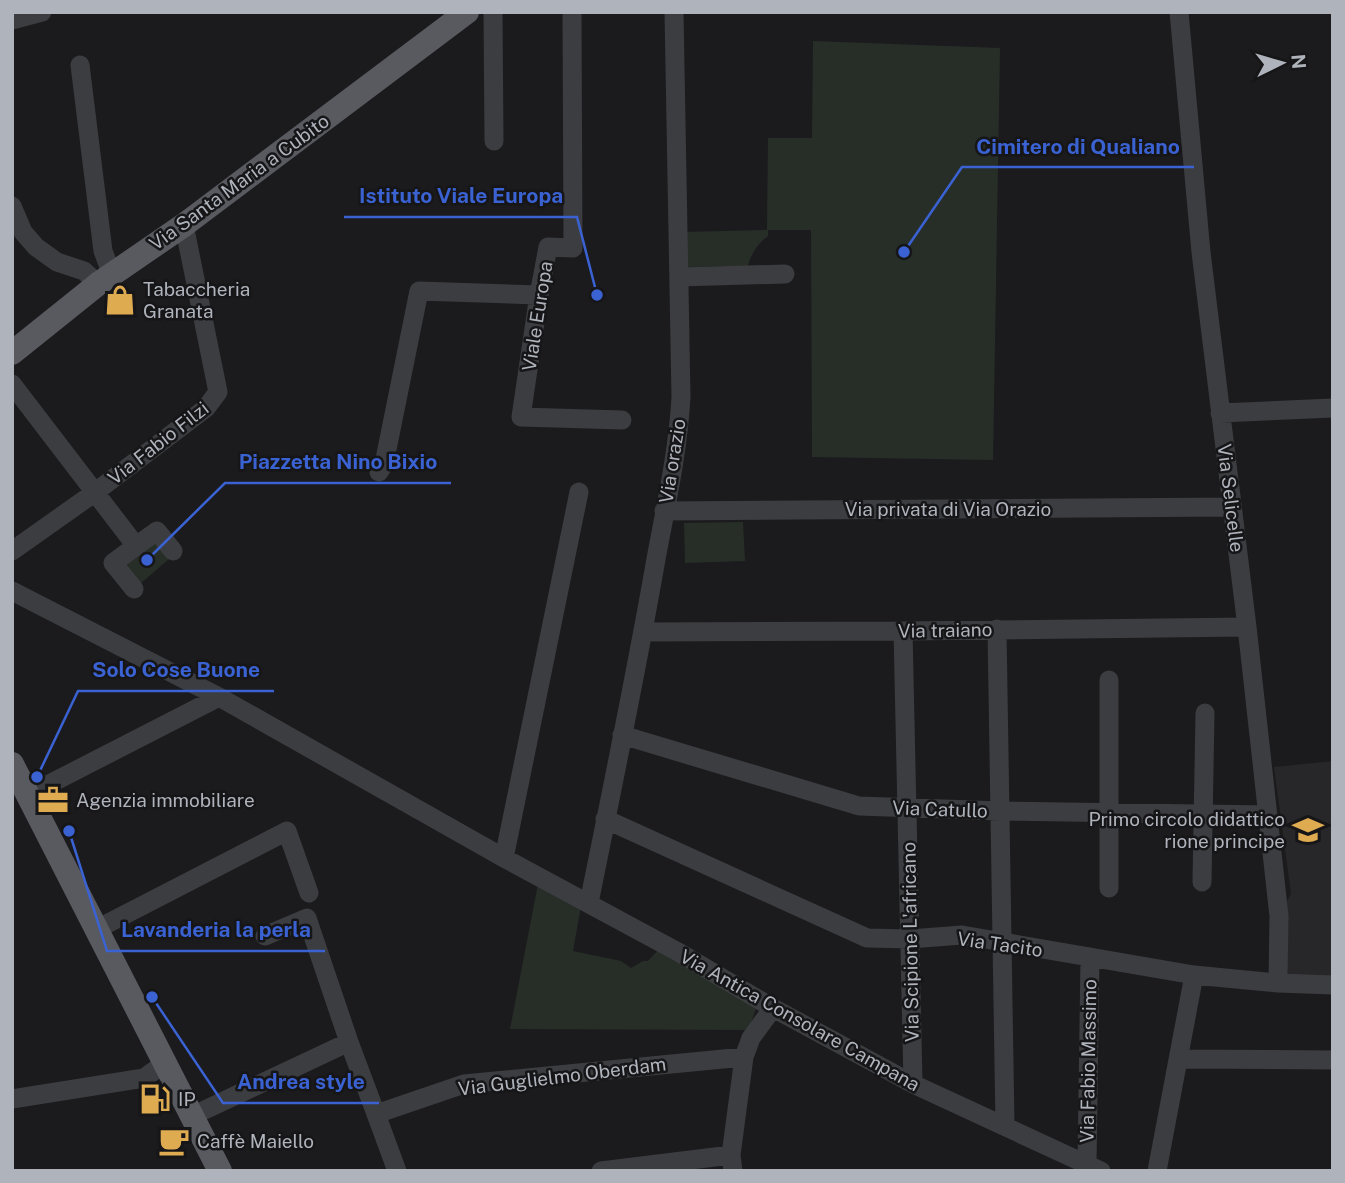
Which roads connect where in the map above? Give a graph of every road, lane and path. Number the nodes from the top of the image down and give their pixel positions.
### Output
1 (42, 12) edge
2 (467, 12) edge
3 (493, 12) edge
4 (572, 12) edge
5 (674, 12) edge
6 (1179, 12) edge
7 (12, 20) edge
8 (80, 65) dead end
9 (494, 141) dead end
10 (12, 206) edge
11 (184, 225) junction
12 (785, 274) dead end
13 (679, 277) junction
14 (105, 280) junction
15 (539, 295) junction
16 (12, 353) edge
17 (12, 384) edge
18 (1333, 408) edge
19 (1220, 413) junction
20 (622, 420) dead end
21 (379, 472) dead end
22 (579, 492) dead end
23 (94, 493) junction
24 (1232, 508) junction
25 (664, 511) junction
26 (136, 546) junction
27 (12, 551) edge
28 (173, 551) dead end
29 (134, 589) dead end
30 (12, 591) edge
31 (1247, 627) junction
32 (997, 629) junction
33 (903, 631) junction
34 (643, 632) junction
35 (1109, 680) dead end
36 (219, 698) junction
37 (1205, 713) dead end
38 (622, 735) junction
39 (12, 764) edge
40 (28, 795) junction
41 (907, 808) junction
42 (1001, 811) junction
43 (1110, 812) junction
44 (1203, 813) junction
45 (1268, 815) junction
46 (606, 820) junction
47 (504, 858) junction
48 (1202, 882) dead end
49 (1109, 888) dead end
50 (309, 893) dead end
51 (589, 903) junction
52 (97, 929) junction
53 (265, 936) dead end
54 (910, 939) junction
55 (1003, 943) junction
56 (1090, 957) junction
57 (1194, 975) junction
58 (1278, 983) junction
59 (1333, 985) edge
60 (773, 1008) junction
61 (349, 1042) junction
62 (744, 1056) junction
63 (1178, 1059) junction
64 (1333, 1059) edge
65 (165, 1063) junction
66 (913, 1084) junction
67 (12, 1099) edge
68 (376, 1114) junction
69 (192, 1116) junction
70 (1005, 1126) junction
71 (732, 1163) edge
72 (1094, 1168) edge
73 (220, 1171) edge
74 (397, 1171) edge
75 (601, 1171) edge
76 (1157, 1171) edge

1 - 7 street
2 - 11 main road, Via Santa Maria a Cubito
3 - 9 street
4 - 15 street, Viale Europa
5 - 13 street, Via orazio
6 - 19 street, Via Selicelle
8 - 14 street
10 - 14 street
11 - 14 main road, Via Santa Maria a Cubito
11 - 23 street, Via Fabio Filzi
12 - 13 street
13 - 25 street, Via orazio
14 - 16 main road, Via Santa Maria a Cubito
15 - 20 street, Viale Europa
15 - 21 street
17 - 23 street
18 - 19 street
19 - 24 street, Via Selicelle
22 - 47 street
23 - 26 street
23 - 27 street
24 - 25 street, Via privata di Via Orazio
24 - 31 street, Via Selicelle
25 - 34 street, Via orazio
26 - 28 street
26 - 29 street
30 - 36 street, Via Antica Consolare Campana
31 - 32 street, Via traiano
31 - 45 street, Via Selicelle
32 - 33 street, Via traiano
32 - 42 street
33 - 34 street, Via traiano
33 - 41 street, Via Scipione L'africano
34 - 38 street, Via orazio
35 - 43 street
36 - 40 street
36 - 47 street, Via Antica Consolare Campana
37 - 44 street
38 - 41 street, Via Catullo
38 - 46 street, Via orazio
39 - 40 main road
40 - 52 main road
41 - 42 street, Via Catullo
41 - 54 street, Via Scipione L'africano
42 - 43 street, Via Catullo
42 - 55 street
43 - 44 street, Via Catullo
43 - 49 street
44 - 45 street, Via Catullo
44 - 48 street
45 - 58 street, Via Selicelle
46 - 51 street, Via orazio
46 - 54 street, Via Tacito
47 - 51 street, Via Antica Consolare Campana
50 - 52 street
51 - 60 street, Via Antica Consolare Campana
52 - 65 main road
53 - 61 street
54 - 55 street, Via Tacito
54 - 66 street, Via Scipione L'africano
55 - 56 street, Via Tacito
55 - 70 street
56 - 57 street, Via Tacito
56 - 72 street, Via Fabio Massimo
57 - 58 street, Via Tacito
57 - 63 street
58 - 59 street, Via Tacito
60 - 62 street
60 - 66 street, Via Antica Consolare Campana
61 - 68 street
61 - 69 street
62 - 68 street, Via Guglielmo Oberdam
62 - 71 street
63 - 64 street
63 - 76 street
65 - 67 street
65 - 69 main road
66 - 70 street, Via Antica Consolare Campana
68 - 74 street
69 - 73 main road
70 - 72 street, Via Antica Consolare Campana
71 - 75 street

